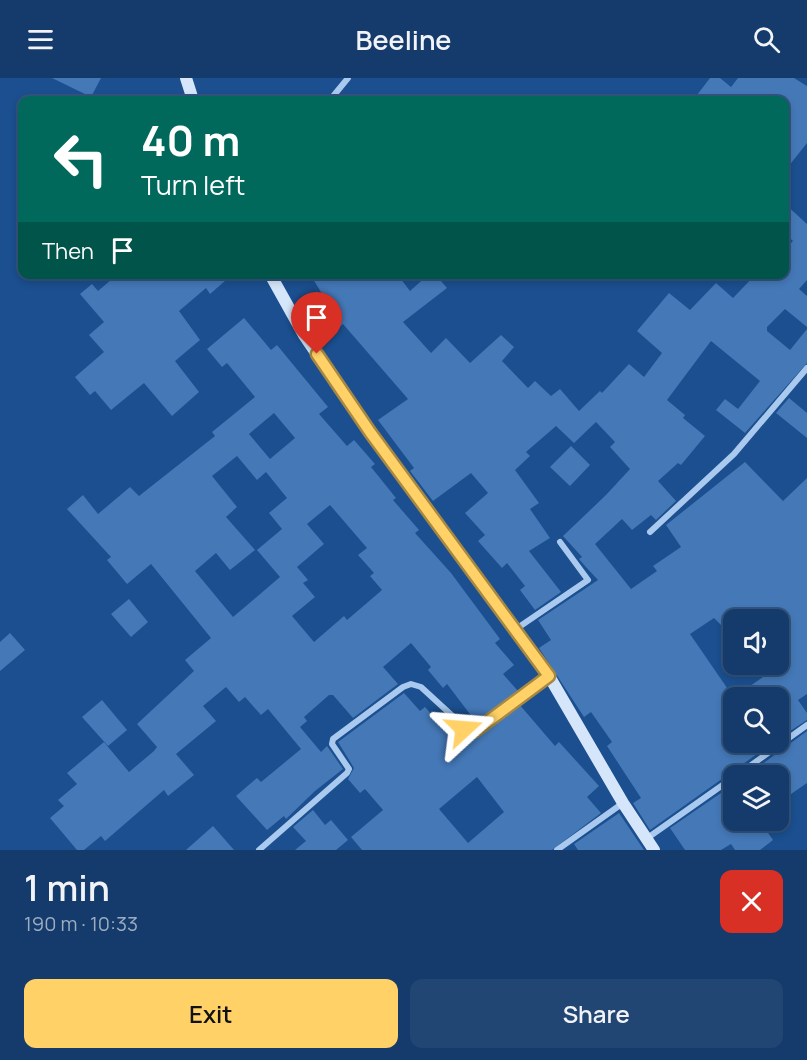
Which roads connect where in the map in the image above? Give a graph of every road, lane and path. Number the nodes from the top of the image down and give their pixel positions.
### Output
1 (186, 78) edge
2 (348, 78) edge
3 (192, 96) edge
4 (333, 96) edge
5 (273, 279) edge
6 (807, 368) edge
7 (650, 532) dead end
8 (560, 542) dead end
9 (516, 629) junction
10 (549, 676) junction
11 (807, 725) edge
12 (751, 765) edge
13 (723, 786) edge
14 (622, 803) junction
15 (650, 845) edge
16 (259, 850) edge
17 (557, 850) edge

1 - 3 street
2 - 4 street
5 - 9 street
6 - 7 street
8 - 9 street
9 - 10 street
10 - 14 street
10 - 16 street
11 - 12 street
13 - 15 street
14 - 15 street
14 - 17 street

